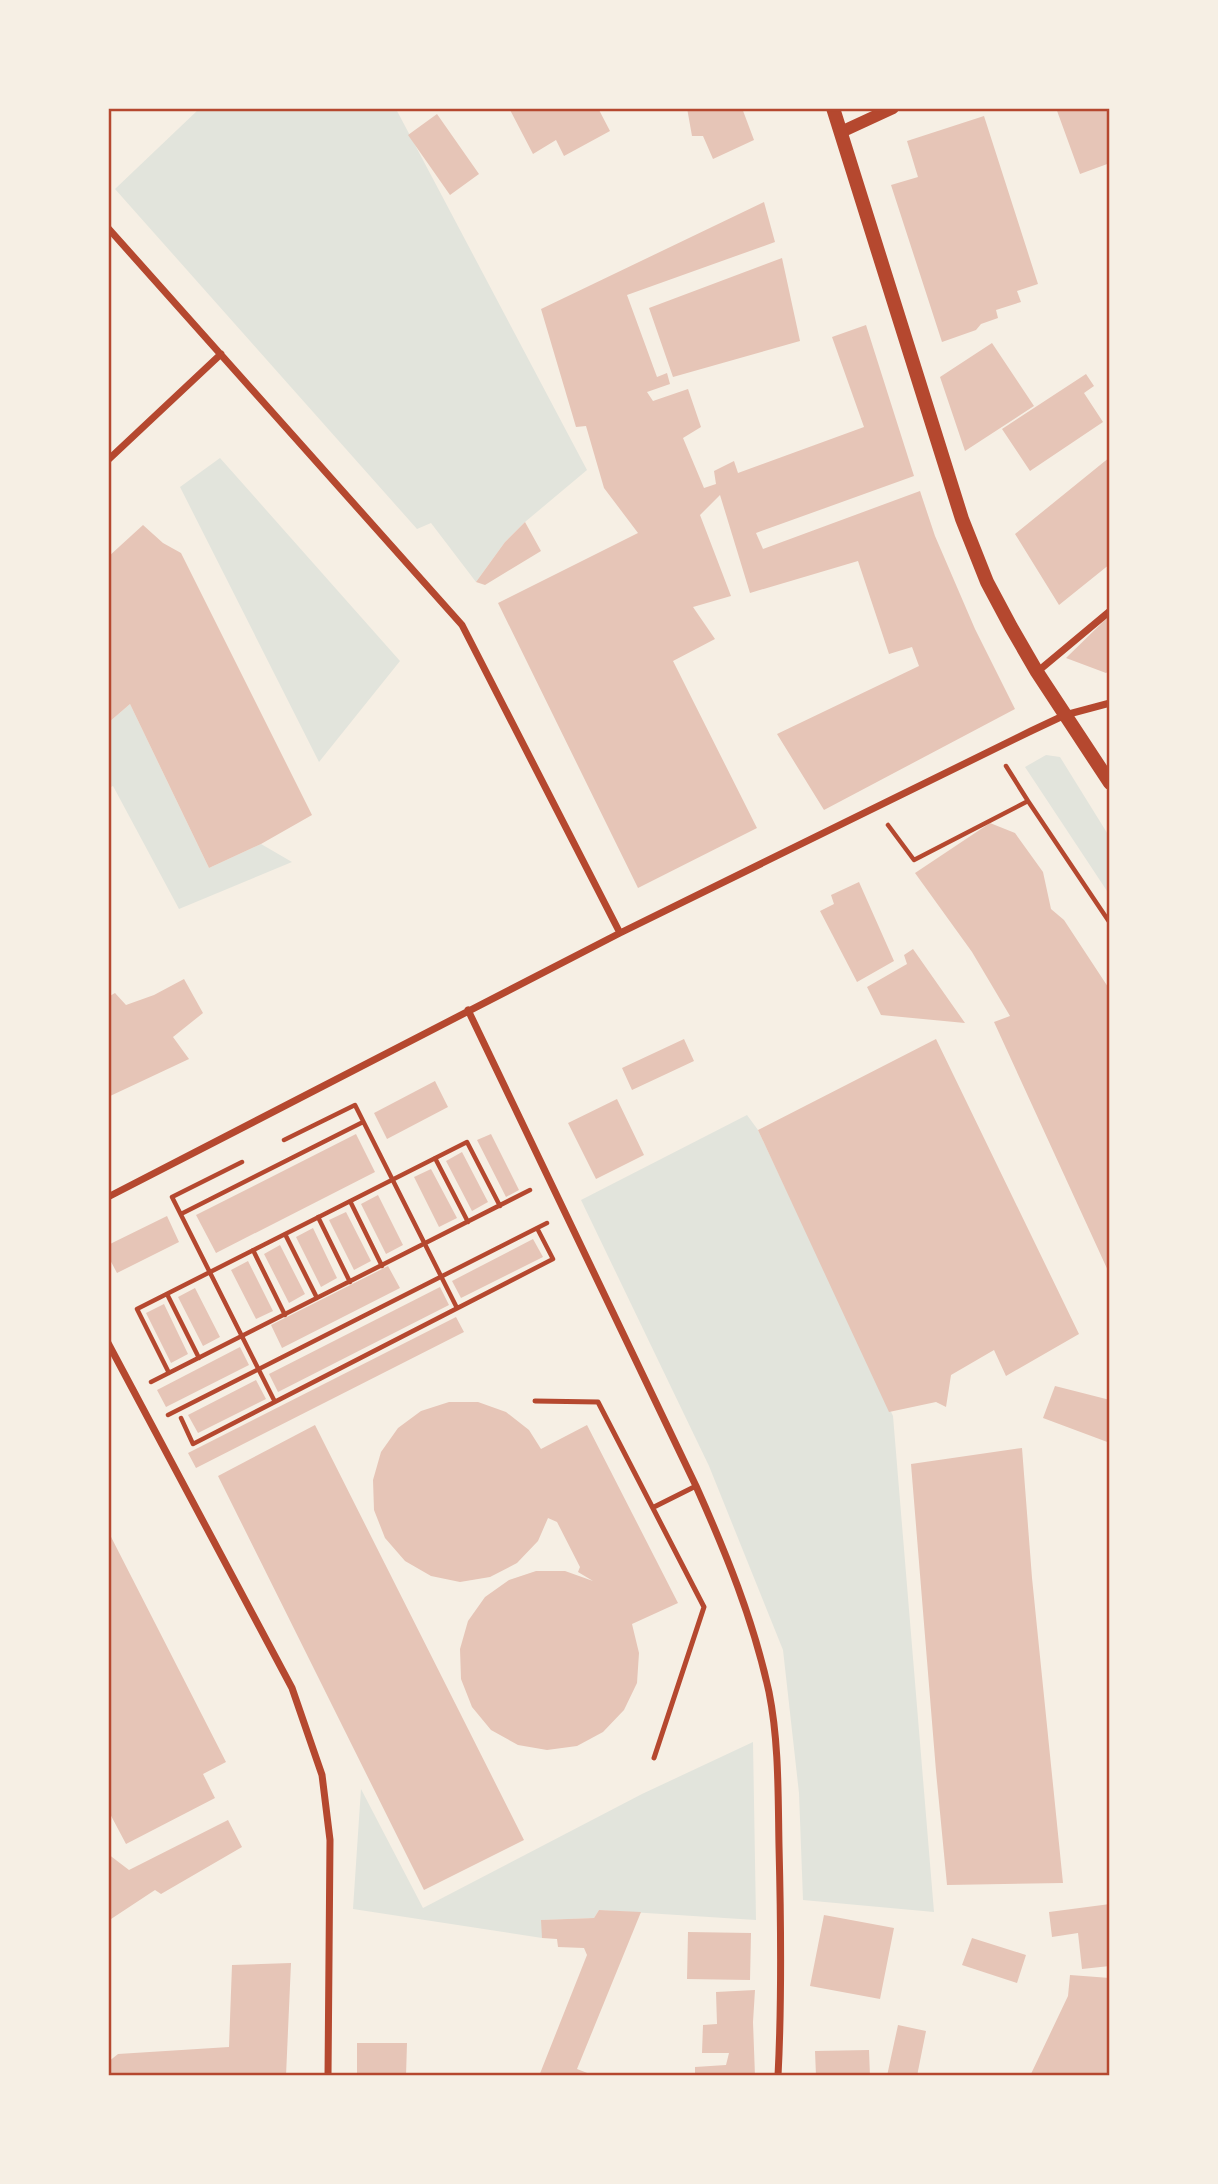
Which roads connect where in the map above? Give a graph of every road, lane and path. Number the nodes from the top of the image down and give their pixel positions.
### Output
1 (833, 108) edge
2 (893, 108) edge
3 (841, 132) junction
4 (108, 228) edge
5 (221, 354) junction
6 (108, 460) edge
7 (1110, 611) edge
8 (1037, 672) junction
9 (1110, 703) edge
10 (1065, 715) junction
11 (995, 748) junction
12 (1110, 783) edge
13 (1028, 802) junction
14 (875, 808) junction
15 (1110, 923) edge
16 (620, 933) junction
17 (468, 1010) junction
18 (363, 1122) junction
19 (284, 1140) dead end
20 (435, 1158) junction
21 (242, 1162) dead end
22 (392, 1179) junction
23 (550, 1181) junction
24 (108, 1197) edge
25 (350, 1201) junction
26 (500, 1206) junction
27 (181, 1214) junction
28 (566, 1214) junction
29 (318, 1217) junction
30 (468, 1222) junction
31 (537, 1228) junction
32 (285, 1234) junction
33 (425, 1244) junction
34 (253, 1250) junction
35 (382, 1266) junction
36 (210, 1272) junction
37 (441, 1277) junction
38 (350, 1282) junction
39 (167, 1294) junction
40 (317, 1298) junction
41 (457, 1308) junction
42 (285, 1315) junction
43 (243, 1336) junction
44 (108, 1343) edge
45 (200, 1358) junction
46 (259, 1369) junction
47 (169, 1373) junction
48 (134, 1391) junction
49 (535, 1401) dead end
50 (275, 1402) junction
51 (181, 1418) dead end
52 (152, 1424) junction
53 (696, 1486) junction
54 (653, 1507) junction
55 (654, 1758) dead end
56 (328, 2076) edge
57 (779, 2076) edge

1 - 3 main road
2 - 3 street
3 - 8 main road
4 - 5 street
5 - 6 street
5 - 16 street
7 - 8 street
8 - 10 main road
9 - 10 street
10 - 11 street
10 - 12 main road
11 - 13 path
11 - 14 street
13 - 14 path
13 - 15 path
14 - 16 street
16 - 17 street
17 - 23 street
17 - 24 street
18 - 19 path
18 - 22 path
18 - 27 path
20 - 22 path
20 - 26 path
20 - 30 path
21 - 27 path
22 - 25 path
22 - 33 path
23 - 26 path
23 - 28 street
25 - 29 path
25 - 35 path
26 - 30 path
27 - 36 path
28 - 31 path
28 - 53 street
29 - 32 path
29 - 38 path
30 - 33 path
31 - 37 path
31 - 41 path
32 - 34 path
32 - 40 path
33 - 35 path
33 - 37 path
34 - 36 path
34 - 42 path
35 - 38 path
36 - 39 path
36 - 43 path
37 - 41 path
37 - 46 path
38 - 40 path
39 - 45 path
39 - 47 path
40 - 42 path
41 - 50 path
42 - 43 path
43 - 45 path
43 - 46 path
44 - 48 street
45 - 47 path
46 - 50 path
46 - 52 path
47 - 48 path
48 - 52 street
49 - 54 lane
50 - 51 path
52 - 56 street
53 - 54 lane
53 - 57 street
54 - 55 lane

